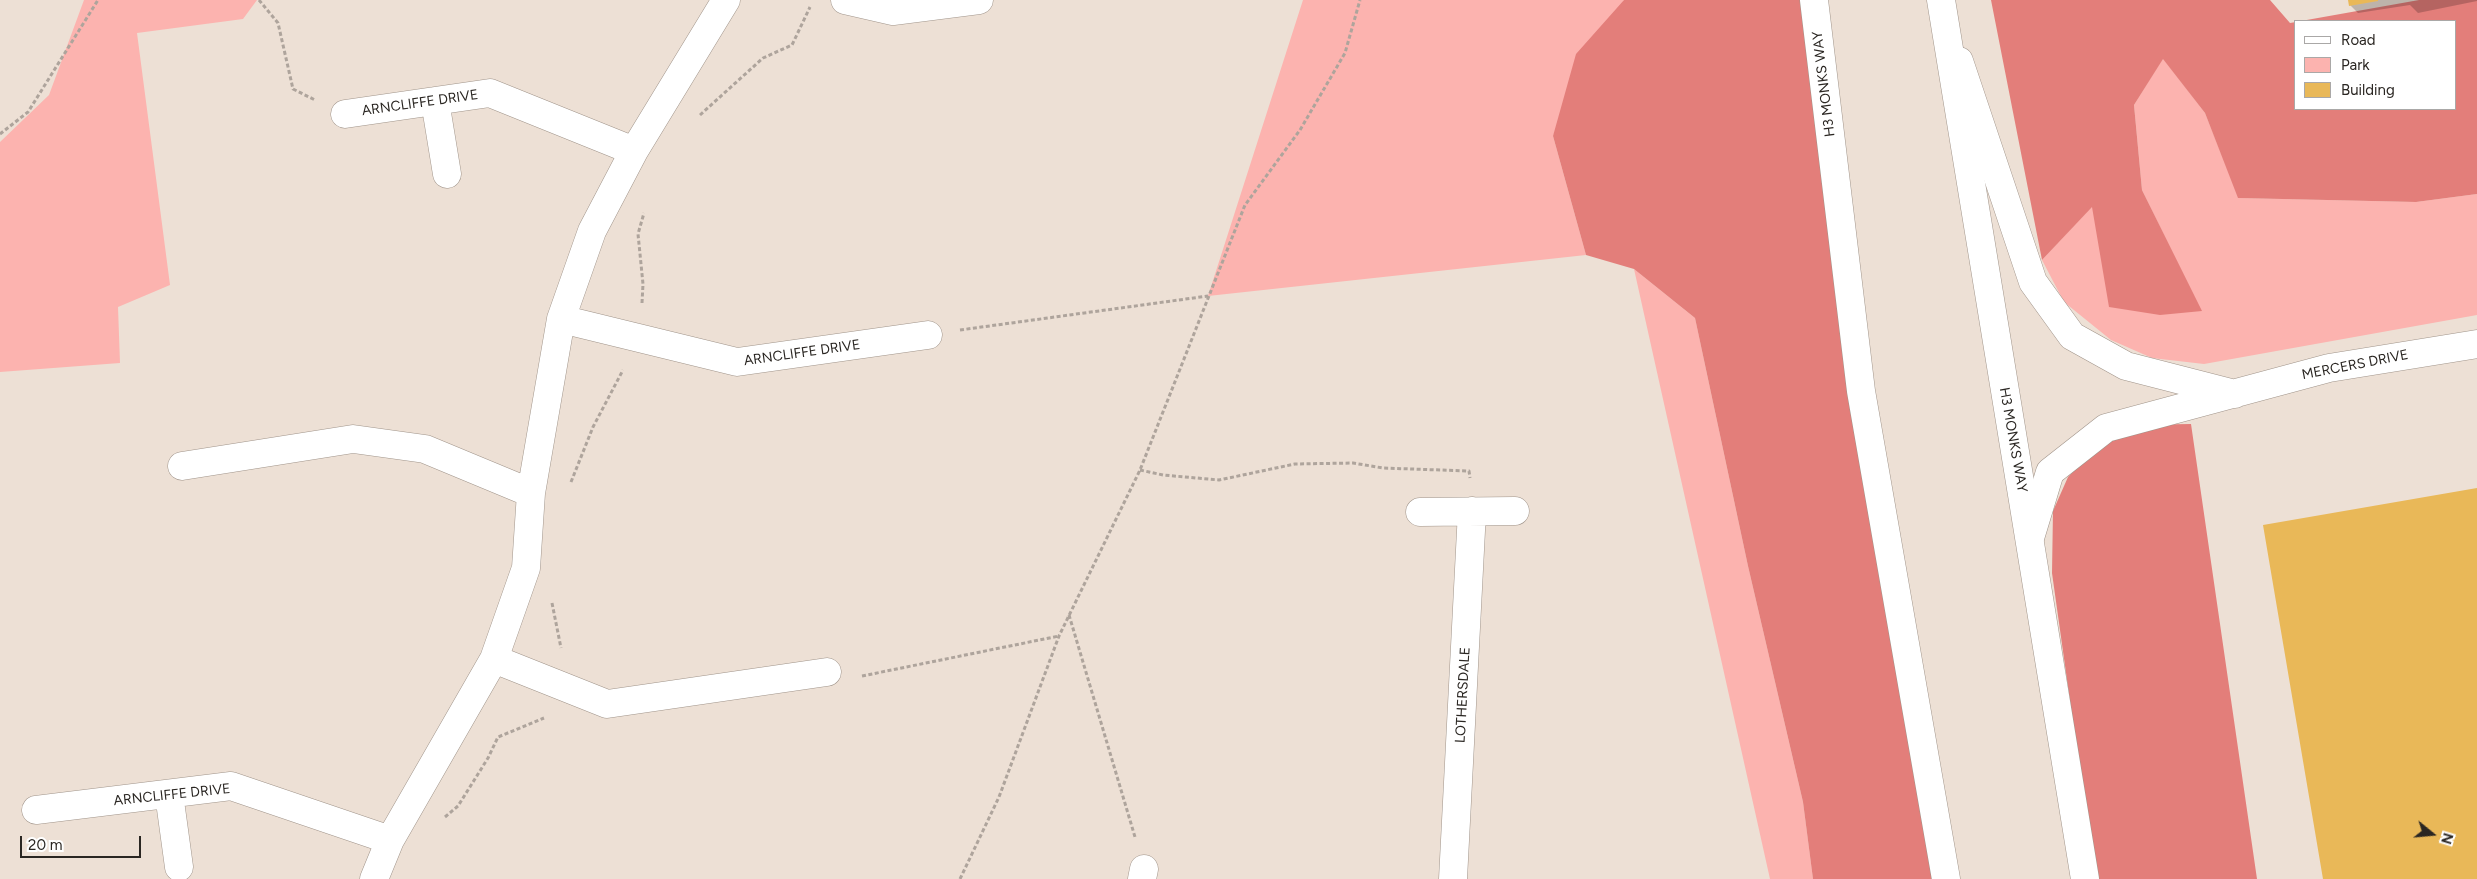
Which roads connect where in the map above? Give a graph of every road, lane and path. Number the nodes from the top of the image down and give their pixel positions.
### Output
1 (98, 0) edge
2 (259, 0) edge
3 (726, 0) edge
4 (814, 0) edge
5 (845, 0) edge
6 (979, 0) edge
7 (1360, 0) edge
8 (1814, 0) edge
9 (1942, 7) edge
10 (435, 101) junction
11 (345, 114) joint
12 (697, 117) dead end
13 (0, 134) edge
14 (634, 152) junction
15 (447, 174) dead end
16 (646, 205) dead end
17 (1208, 296) junction
18 (561, 319) junction
19 (928, 335) joint
20 (639, 339) junction
21 (2477, 344) edge
22 (2235, 394) junction
23 (182, 466) dead end
24 (1140, 470) junction
25 (568, 491) dead end
26 (531, 493) junction
27 (1472, 511) junction
28 (1515, 511) dead end
29 (1420, 512) dead end
30 (2030, 538) junction
31 (552, 601) dead end
32 (1069, 615) junction
33 (1059, 636) junction
34 (494, 659) junction
35 (828, 672) joint
36 (567, 690) junction
37 (170, 794) junction
38 (36, 810) dead end
39 (444, 818) dead end
40 (390, 840) junction
41 (179, 867) dead end
42 (1143, 874) edge
43 (374, 879) edge
44 (960, 879) edge
45 (1453, 879) edge
46 (1946, 879) edge
47 (2085, 879) edge

1 - 13 path
2 - 11 path
3 - 14 street
4 - 12 path
5 - 6 street
7 - 17 path
8 - 46 street, H3 MONKS WAY
9 - 22 street
9 - 30 street, H3 MONKS WAY
10 - 11 street, ARNCLIFFE DRIVE
10 - 14 street, ARNCLIFFE DRIVE
10 - 15 street
14 - 18 street
16 - 20 path
17 - 19 path
17 - 24 path
18 - 20 street, ARNCLIFFE DRIVE
18 - 26 street
19 - 20 street, ARNCLIFFE DRIVE
20 - 25 path
21 - 22 street, MERCERS DRIVE
22 - 30 street, MERCERS DRIVE
23 - 26 street
24 - 27 path
24 - 32 path
26 - 34 street
27 - 28 street
27 - 29 street
27 - 45 street, LOTHERSDALE
30 - 47 street, H3 MONKS WAY
31 - 36 path
32 - 33 path
32 - 42 path
33 - 35 path
33 - 44 path
34 - 36 street
34 - 40 street
35 - 36 street
36 - 39 path
37 - 38 street, ARNCLIFFE DRIVE
37 - 40 street, ARNCLIFFE DRIVE
37 - 41 street
40 - 43 street

